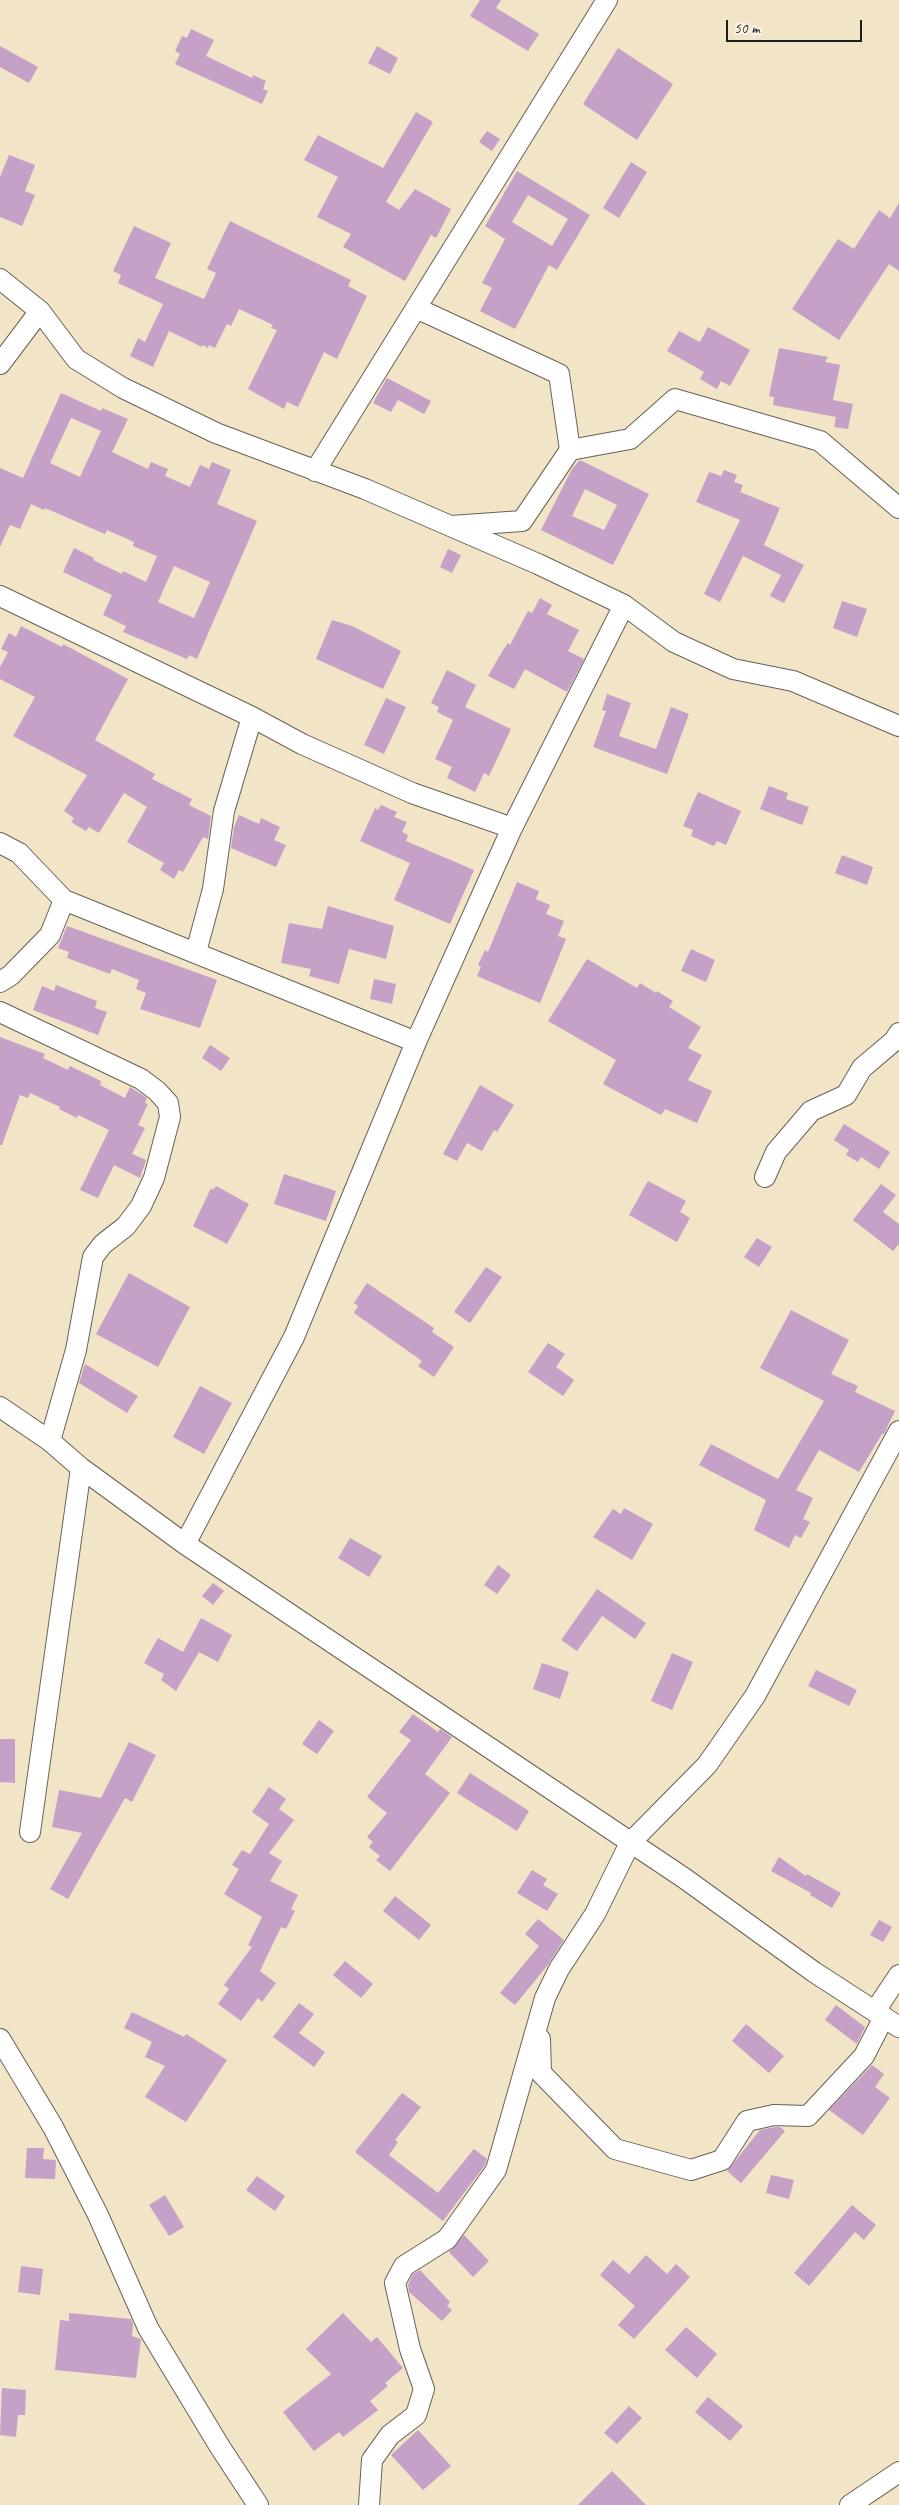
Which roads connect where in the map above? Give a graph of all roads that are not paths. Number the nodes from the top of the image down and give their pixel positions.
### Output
1 (607, 0) edge
2 (0, 279) edge
3 (416, 308) junction
4 (40, 310) junction
5 (0, 364) edge
6 (570, 450) junction
7 (315, 471) junction
8 (899, 508) edge
9 (447, 526) junction
10 (0, 596) edge
11 (624, 605) junction
12 (252, 717) junction
13 (899, 726) edge
14 (512, 828) junction
15 (0, 843) edge
16 (64, 900) junction
17 (196, 952) junction
18 (4, 976) edge
19 (0, 1012) edge
20 (899, 1033) edge
21 (416, 1042) junction
22 (765, 1177) dead end
23 (0, 1407) edge
24 (899, 1432) edge
25 (50, 1441) junction
26 (81, 1468) junction
27 (185, 1544) junction
28 (30, 1832) dead end
29 (630, 1843) junction
30 (899, 1975) edge
31 (545, 1998) junction
32 (886, 2018) edge
33 (0, 2040) edge
34 (899, 2472) edge
35 (258, 2505) edge
36 (369, 2505) edge
37 (850, 2505) edge

1 - 3 street
2 - 4 street
3 - 6 street
3 - 7 street
4 - 5 street
4 - 7 street
6 - 8 street
6 - 9 street
7 - 9 street
9 - 11 street
10 - 12 street
11 - 13 street
11 - 14 street
12 - 14 street
12 - 17 street
14 - 21 street
15 - 16 street
16 - 17 street
16 - 18 street
17 - 21 street
19 - 25 street
20 - 22 street
21 - 27 street
23 - 25 street
24 - 29 street
25 - 26 street
26 - 27 street
26 - 28 street
27 - 29 street
29 - 31 street
29 - 32 street
30 - 32 street
31 - 32 street
31 - 36 street
33 - 35 street
34 - 37 street

